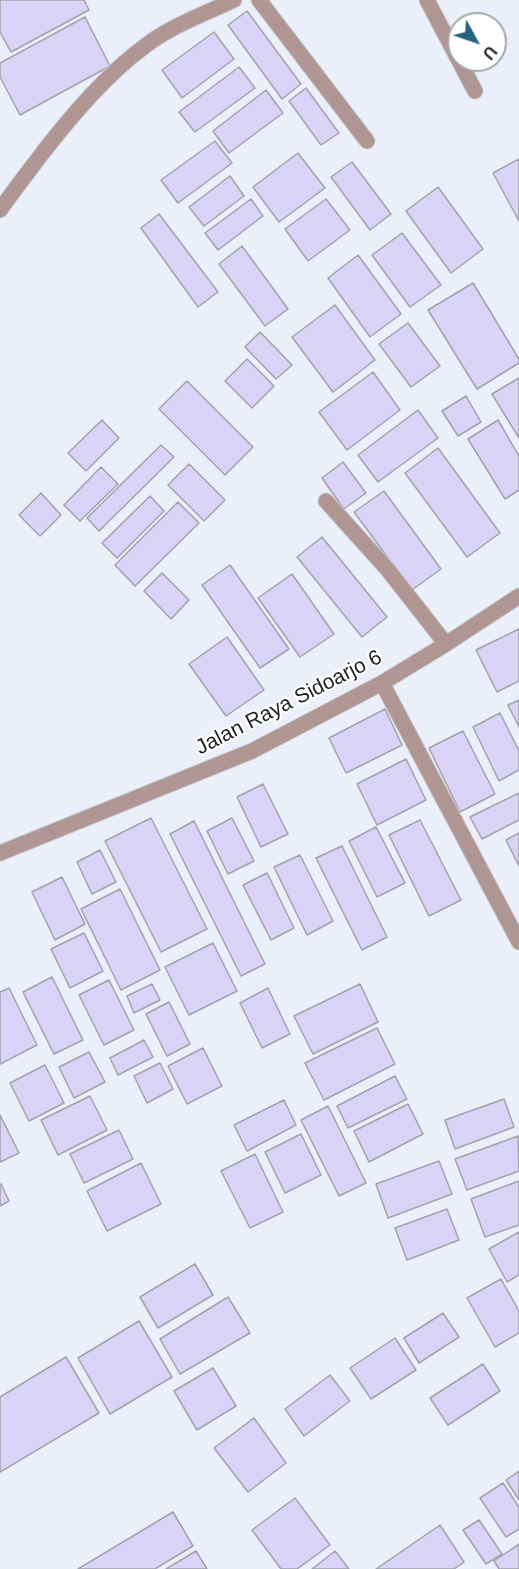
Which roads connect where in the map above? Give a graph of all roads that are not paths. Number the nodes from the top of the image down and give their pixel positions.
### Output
1 (234, 0) edge
2 (259, 0) edge
3 (427, 0) edge
4 (475, 91) dead end
5 (367, 141) dead end
6 (0, 210) edge
7 (326, 501) dead end
8 (519, 596) edge
9 (446, 644) junction
10 (382, 682) junction
11 (0, 853) edge
12 (519, 942) edge

1 - 6 street
2 - 5 street
3 - 4 street
7 - 9 street
8 - 9 street, Jalan Raya Sidoarjo 6
9 - 10 street, Jalan Raya Sidoarjo 6
10 - 11 street, Jalan Raya Sidoarjo 6
10 - 12 street

